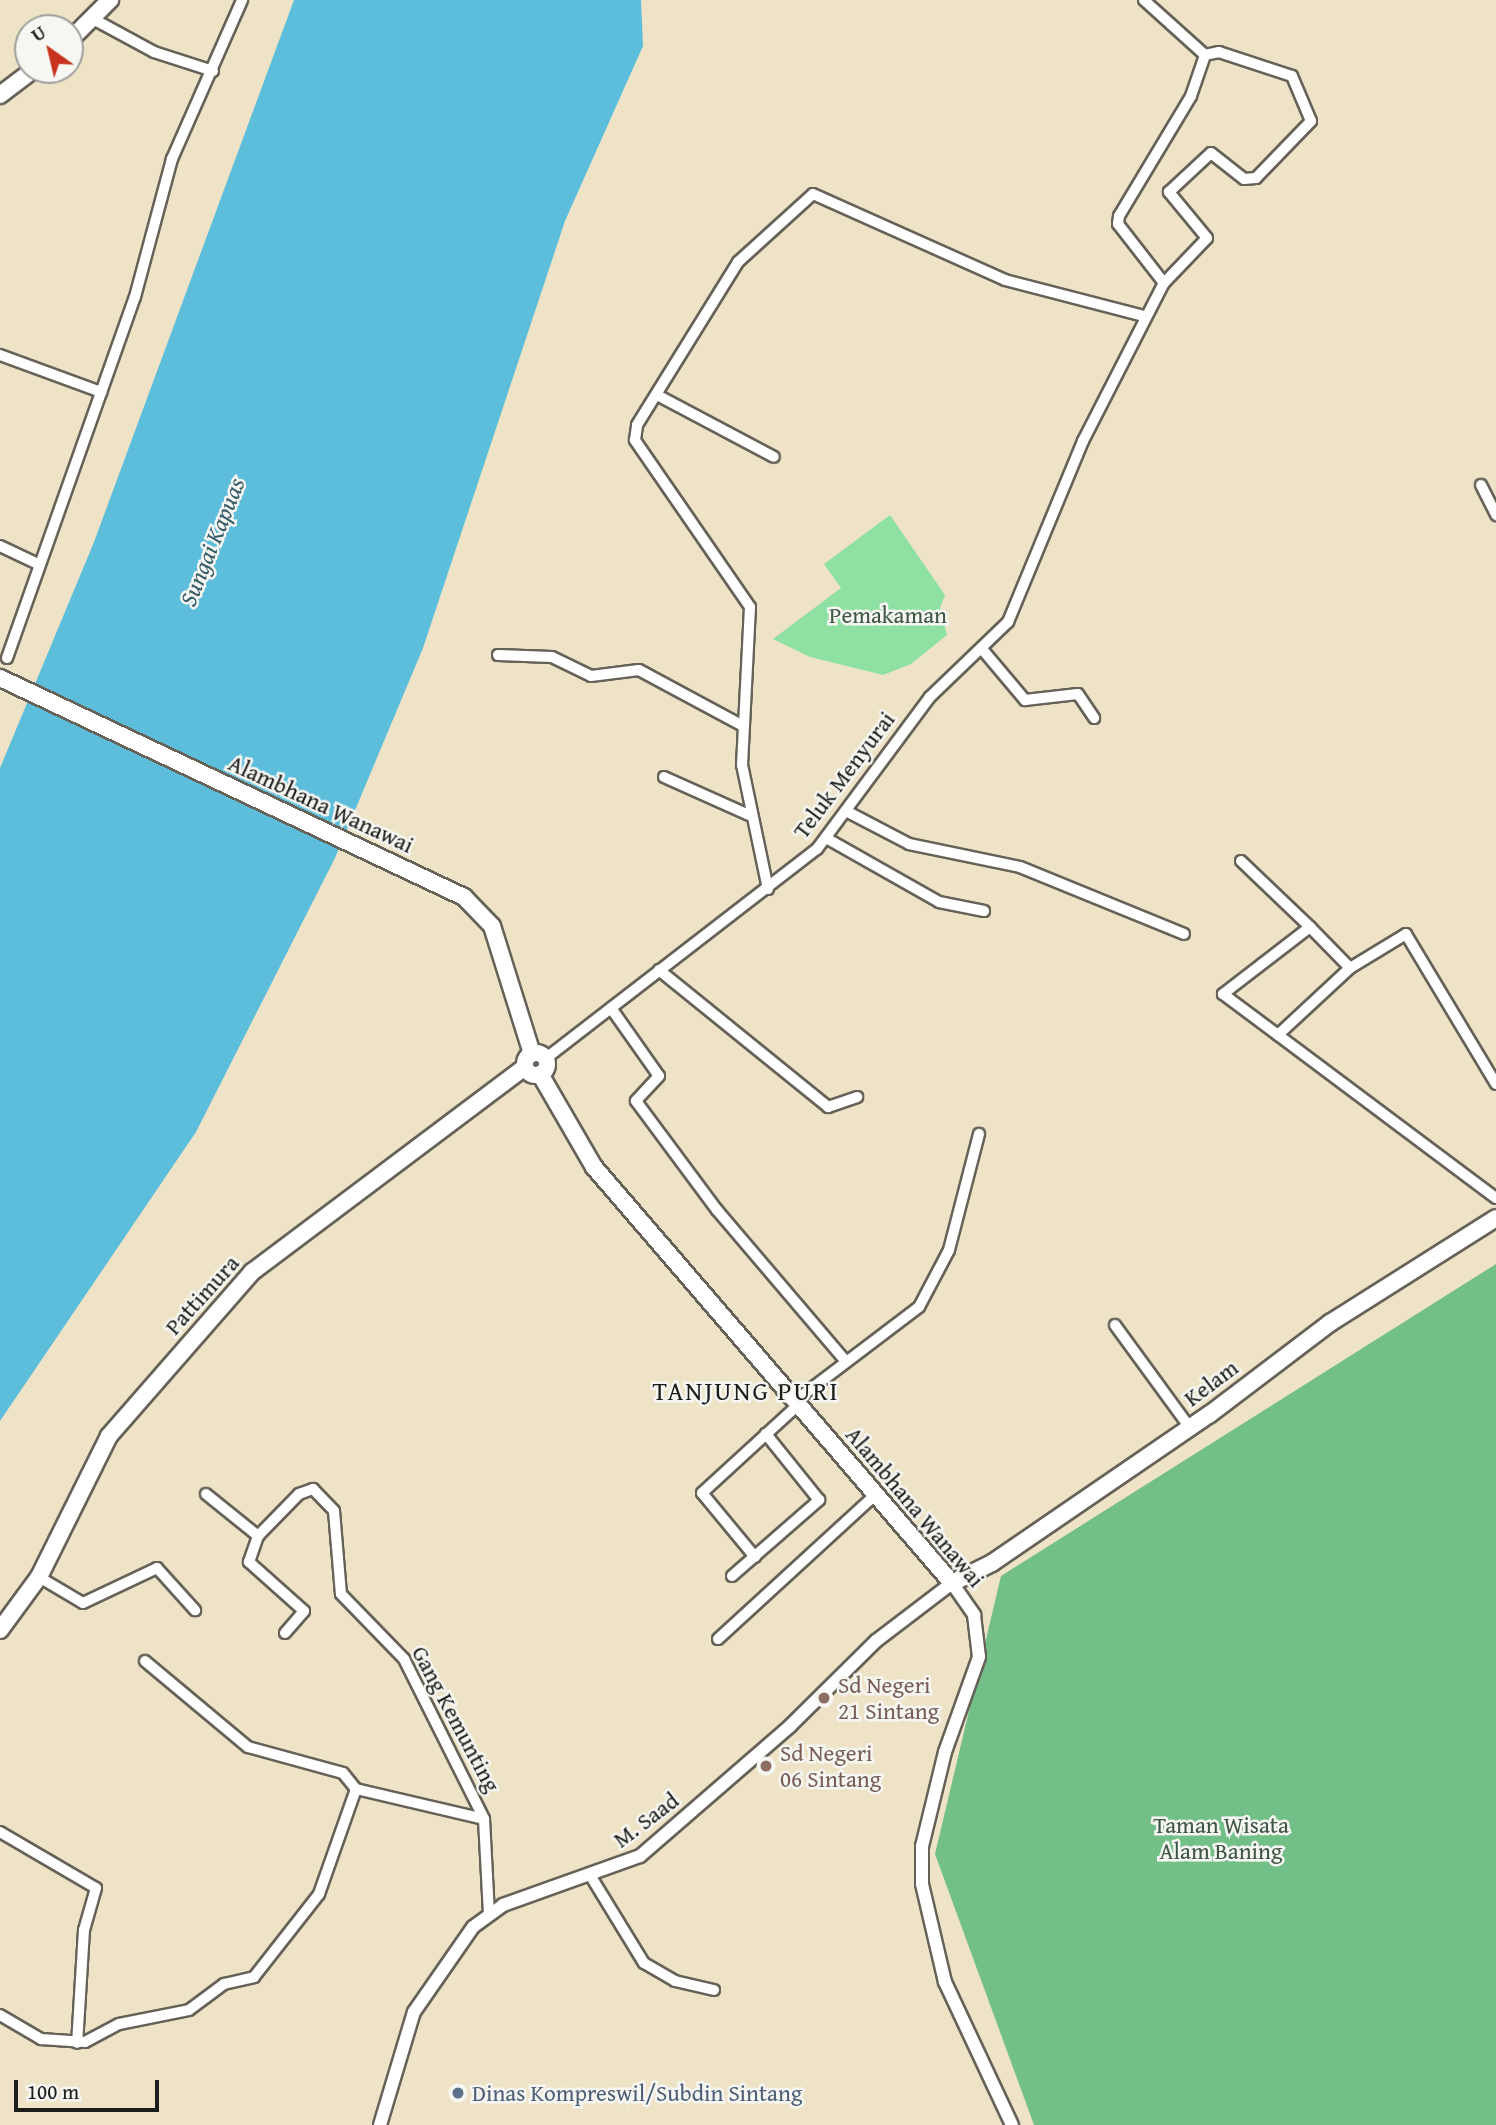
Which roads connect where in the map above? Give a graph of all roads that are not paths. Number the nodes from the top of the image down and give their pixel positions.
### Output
1 (242, 0) edge
2 (1144, 0) edge
3 (107, 1) edge
4 (96, 20) junction
5 (84, 29) edge
6 (1205, 54) junction
7 (213, 71) junction
8 (15, 84) edge
9 (0, 95) edge
10 (1164, 283) junction
11 (1144, 316) junction
12 (0, 355) edge
13 (101, 392) junction
14 (657, 395) junction
15 (774, 457) dead end
16 (1481, 485) dead end
17 (1496, 515) edge
18 (0, 546) edge
19 (38, 564) junction
20 (982, 649) junction
21 (498, 654) dead end
22 (7, 658) dead end
23 (0, 678) edge
24 (1094, 718) dead end
25 (743, 726) junction
26 (664, 777) dead end
27 (846, 811) junction
28 (749, 815) junction
29 (826, 838) junction
30 (1241, 861) dead end
31 (768, 889) junction
32 (984, 911) dead end
33 (1310, 927) junction
34 (1184, 934) dead end
35 (1350, 968) junction
36 (659, 970) junction
37 (611, 1008) junction
38 (1278, 1035) junction
39 (535, 1063) junction
40 (1496, 1084) edge
41 (857, 1097) dead end
42 (979, 1134) dead end
43 (1496, 1198) edge
44 (1496, 1218) edge
45 (1115, 1325) dead end
46 (843, 1358) junction
47 (796, 1403) junction
48 (1190, 1428) junction
49 (766, 1434) junction
50 (206, 1494) dead end
51 (876, 1494) junction
52 (258, 1536) junction
53 (755, 1557) junction
54 (732, 1576) dead end
55 (39, 1577) junction
56 (952, 1583) junction
57 (195, 1610) dead end
58 (0, 1630) edge
59 (285, 1633) dead end
60 (718, 1639) dead end
61 (145, 1661) dead end
62 (356, 1789) junction
63 (484, 1819) junction
64 (0, 1832) edge
65 (590, 1875) junction
66 (489, 1915) junction
67 (714, 1990) dead end
68 (0, 2015) edge
69 (77, 2043) junction
70 (380, 2125) edge
71 (1012, 2125) edge

1 - 7 street
2 - 6 street
3 - 4 main road
4 - 5 main road
4 - 7 street
6 - 10 street
6 - 10 street, Teluk Menyurai
7 - 13 street
8 - 9 main road
10 - 11 street, Teluk Menyurai
11 - 14 street
11 - 20 street, Teluk Menyurai
12 - 13 street
13 - 19 street
14 - 15 street
14 - 25 street
16 - 17 street
18 - 19 street
19 - 22 street
20 - 24 street
20 - 27 street, Teluk Menyurai
21 - 25 street
23 - 39 main road, Alambhana Wanawai
25 - 28 street
26 - 28 street
27 - 29 street, Teluk Menyurai
27 - 34 street
28 - 31 street
29 - 31 street, Teluk Menyurai
29 - 32 street
30 - 33 street
31 - 36 street, Teluk Menyurai
33 - 35 street
33 - 38 street
35 - 38 street
35 - 40 street
36 - 37 street, Teluk Menyurai
36 - 41 street
37 - 39 street, Teluk Menyurai
37 - 46 street
38 - 43 street
39 - 47 main road, Alambhana Wanawai
39 - 55 main road, Pattimura
42 - 46 street
44 - 48 main road, Kelam
45 - 48 street
46 - 47 street
47 - 49 street
47 - 51 main road, Alambhana Wanawai
48 - 56 main road, Kelam
49 - 53 street
49 - 53 street
50 - 52 street
51 - 56 main road, Alambhana Wanawai
51 - 60 street
52 - 59 street
52 - 63 street, Gang Kemunting
53 - 54 street
55 - 57 street
55 - 58 main road, Pattimura
56 - 65 street, M. Saad
56 - 71 street, Alambhana Wanawai
61 - 62 street
62 - 63 street
62 - 69 street
63 - 66 street, Gang Kemunting
64 - 69 street
65 - 66 street, M. Saad
65 - 67 street
66 - 70 street, M. Saad
68 - 69 street

